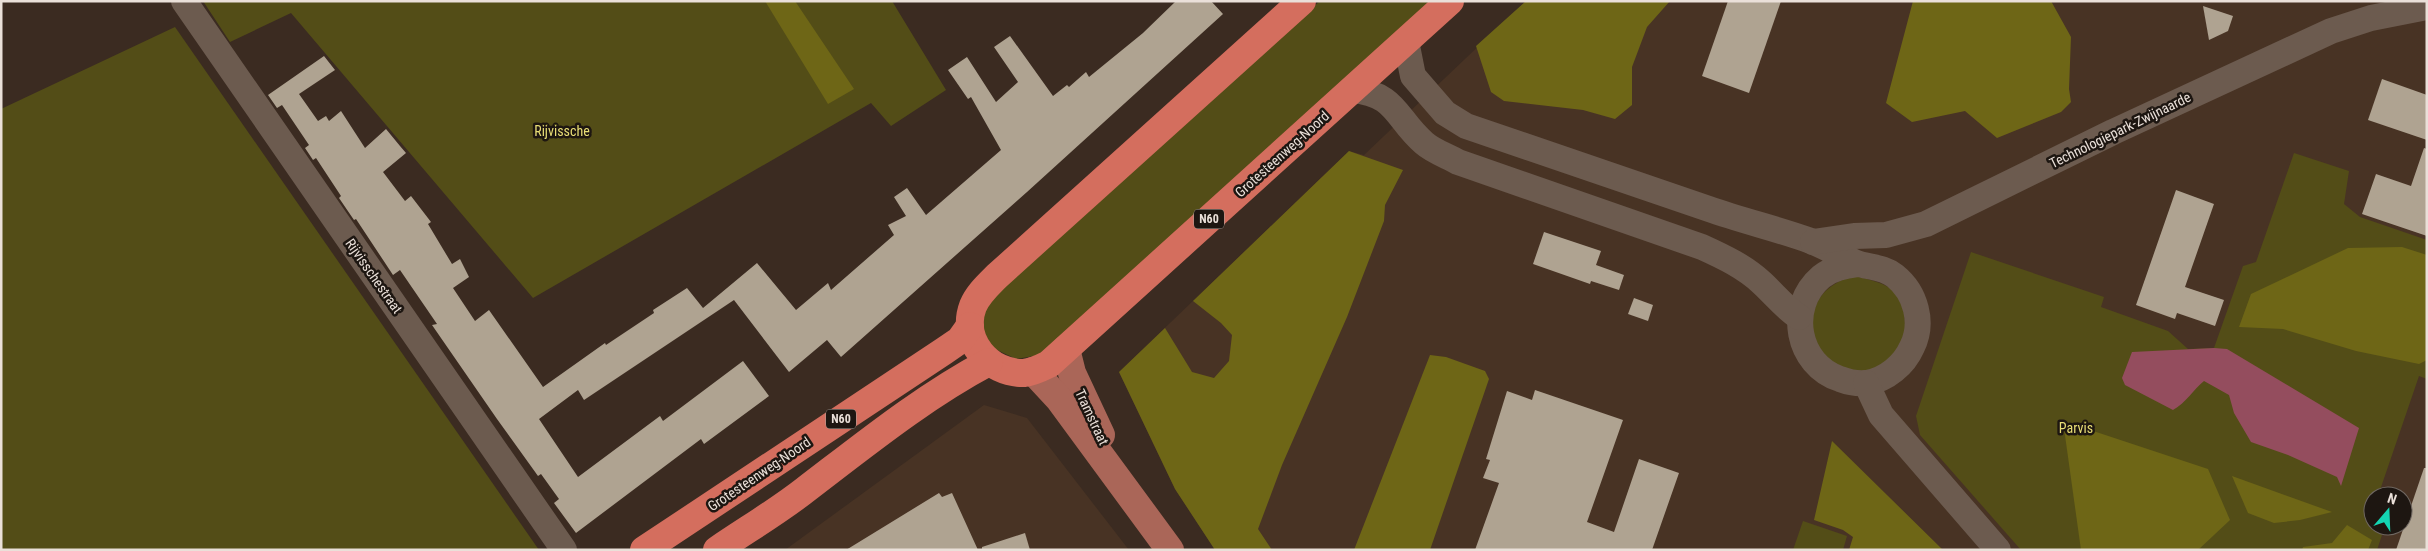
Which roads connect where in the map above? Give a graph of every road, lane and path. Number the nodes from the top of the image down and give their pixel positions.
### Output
1 (184, 1) edge
2 (1302, 1) edge
3 (1450, 1) edge
4 (2427, 7) edge
5 (1406, 40) junction
6 (1352, 90) junction
7 (1607, 174) junction
8 (1642, 204) junction
9 (1590, 208) junction
10 (1720, 213) junction
11 (1680, 218) junction
12 (1812, 242) junction
13 (1714, 252) junction
14 (1858, 264) junction
15 (1799, 317) junction
16 (970, 326) junction
17 (1066, 349) junction
18 (989, 362) junction
19 (1033, 371) junction
20 (1866, 383) junction
21 (1123, 484) junction
22 (564, 550) edge
23 (644, 550) edge
24 (717, 550) edge
25 (1170, 550) edge
26 (1998, 550) edge

1 - 22 street, Rijvisschestraat
2 - 16 highway, Grotesteenweg-Noord / N60
3 - 5 highway, Grotesteenweg-Noord / N60
4 - 12 street, Technologiepark-Zwijnaarde
5 - 6 highway, Grotesteenweg-Noord / N60
5 - 7 street, Technologiepark-Zwijnaarde
6 - 9 street, Technologiepark-Zwijnaarde
6 - 17 highway, Grotesteenweg-Noord / N60
7 - 8 street, Technologiepark-Zwijnaarde
7 - 10 street, Technologiepark-Zwijnaarde
8 - 9 street, Technologiepark-Zwijnaarde
8 - 11 street, Technologiepark-Zwijnaarde
9 - 13 street, Technologiepark-Zwijnaarde
10 - 11 street, Technologiepark-Zwijnaarde
10 - 12 street, Technologiepark-Zwijnaarde
11 - 13 street, Technologiepark-Zwijnaarde
12 - 14 street, Technologiepark-Zwijnaarde
13 - 15 street, Technologiepark-Zwijnaarde
14 - 15 street, Technologiepark-Zwijnaarde
14 - 20 street, Technologiepark-Zwijnaarde
15 - 20 street, Technologiepark-Zwijnaarde
16 - 18 highway
16 - 23 highway, Grotesteenweg-Noord / N60
17 - 19 highway, Grotesteenweg-Noord / N60
17 - 21 main road, Tramstraat
18 - 19 highway
18 - 24 highway, N60
19 - 21 main road, Tramstraat
20 - 26 street
21 - 25 main road, Tramstraat

